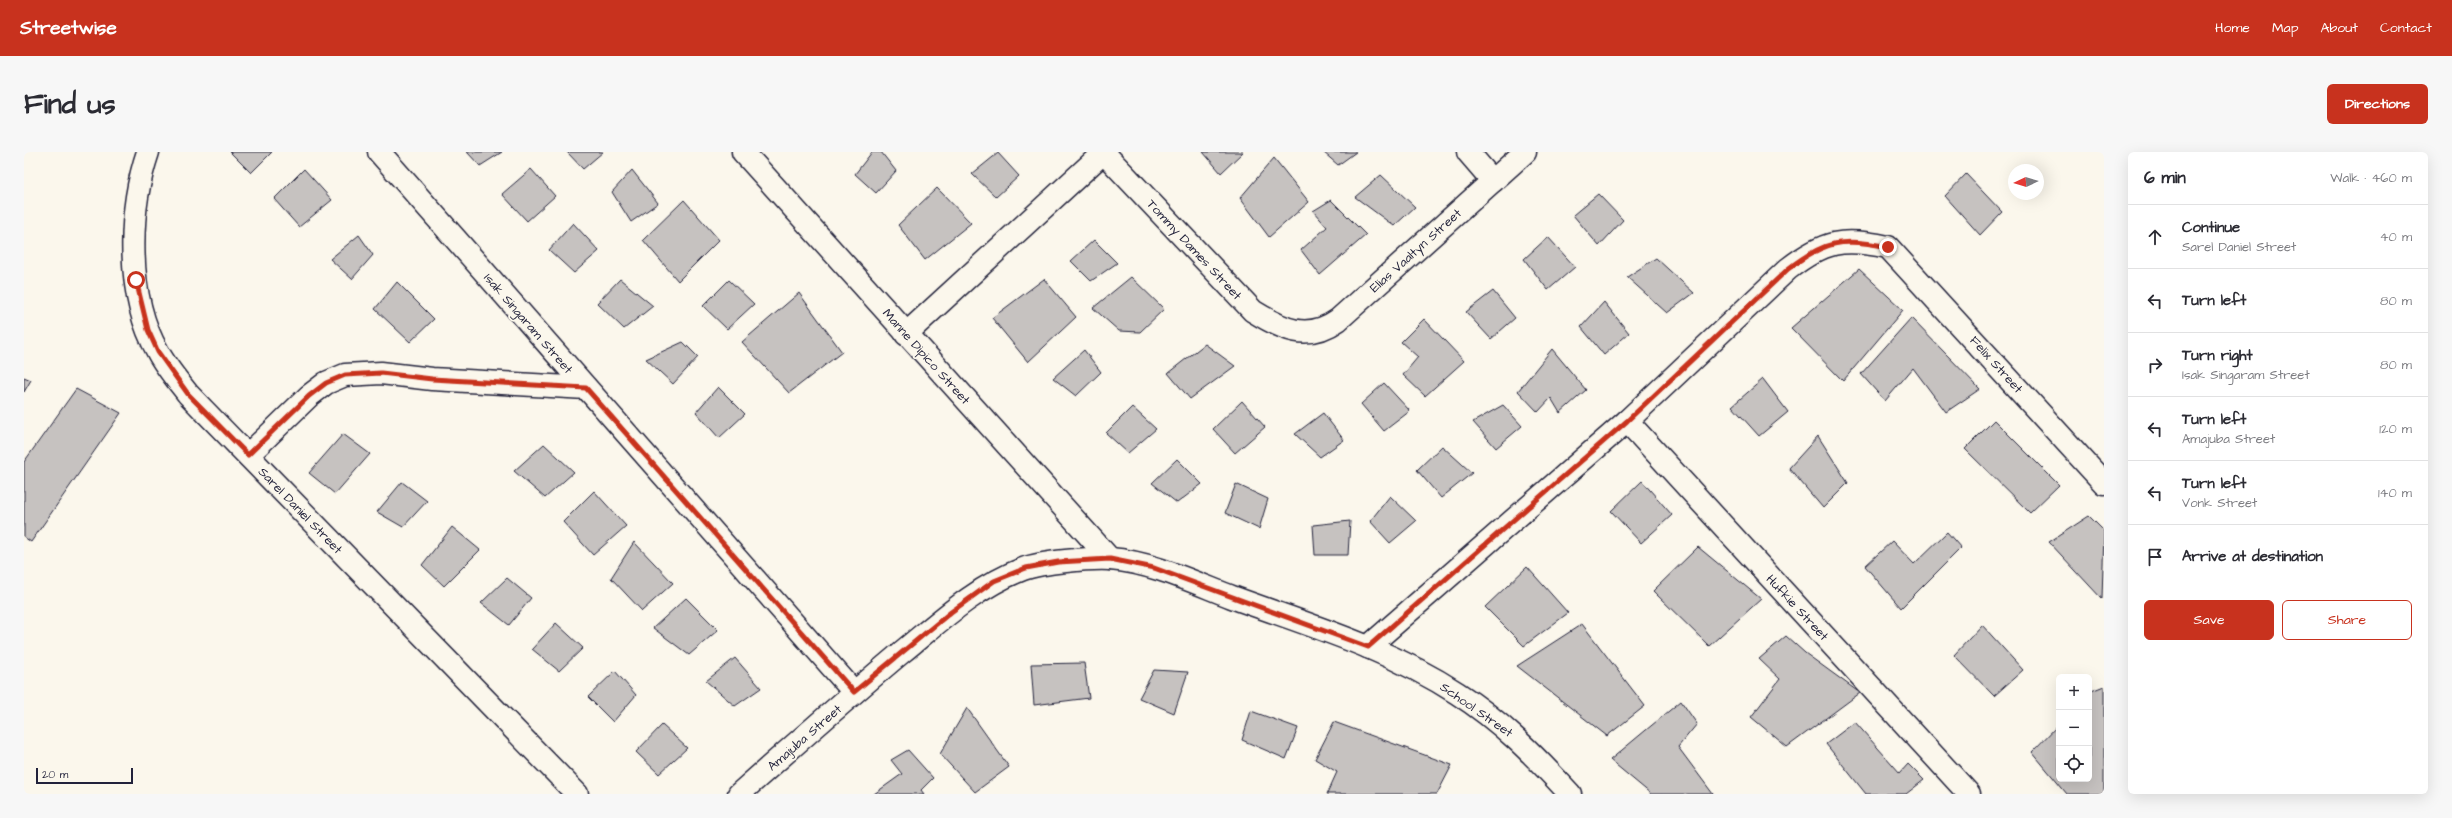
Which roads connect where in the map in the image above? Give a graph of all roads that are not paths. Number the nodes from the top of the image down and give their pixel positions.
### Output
1 (148, 152) edge
2 (379, 152) edge
3 (743, 152) edge
4 (1103, 152) edge
5 (1468, 152) edge
6 (1525, 152) edge
7 (1493, 181) junction
8 (1297, 331) joint
9 (906, 334) junction
10 (586, 388) junction
11 (1627, 421) junction
12 (248, 455) junction
13 (2104, 483) edge
14 (1110, 559) junction
15 (1368, 647) junction
16 (854, 692) junction
17 (577, 794) edge
18 (739, 794) edge
19 (1570, 794) edge
20 (1969, 794) edge

1 - 12 street, Sarel Daniel Street
2 - 10 street, Isak Singaram Street
3 - 9 street, Manne Dipico Street
4 - 8 street, Tommy Dames Street
4 - 9 street
5 - 7 street
6 - 7 street, Elias Vaaltyn Street
7 - 8 street, Elias Vaaltyn Street
9 - 14 street, Manne Dipico Street
10 - 12 street
10 - 16 street, Isak Singaram Street
11 - 13 street, Felix Street
11 - 15 street
11 - 20 street, Hufkie Street
12 - 17 street, Sarel Daniel Street
14 - 15 street, Amajuba Street
14 - 16 street, Amajuba Street
15 - 19 street, School Street
16 - 18 street, Amajuba Street

